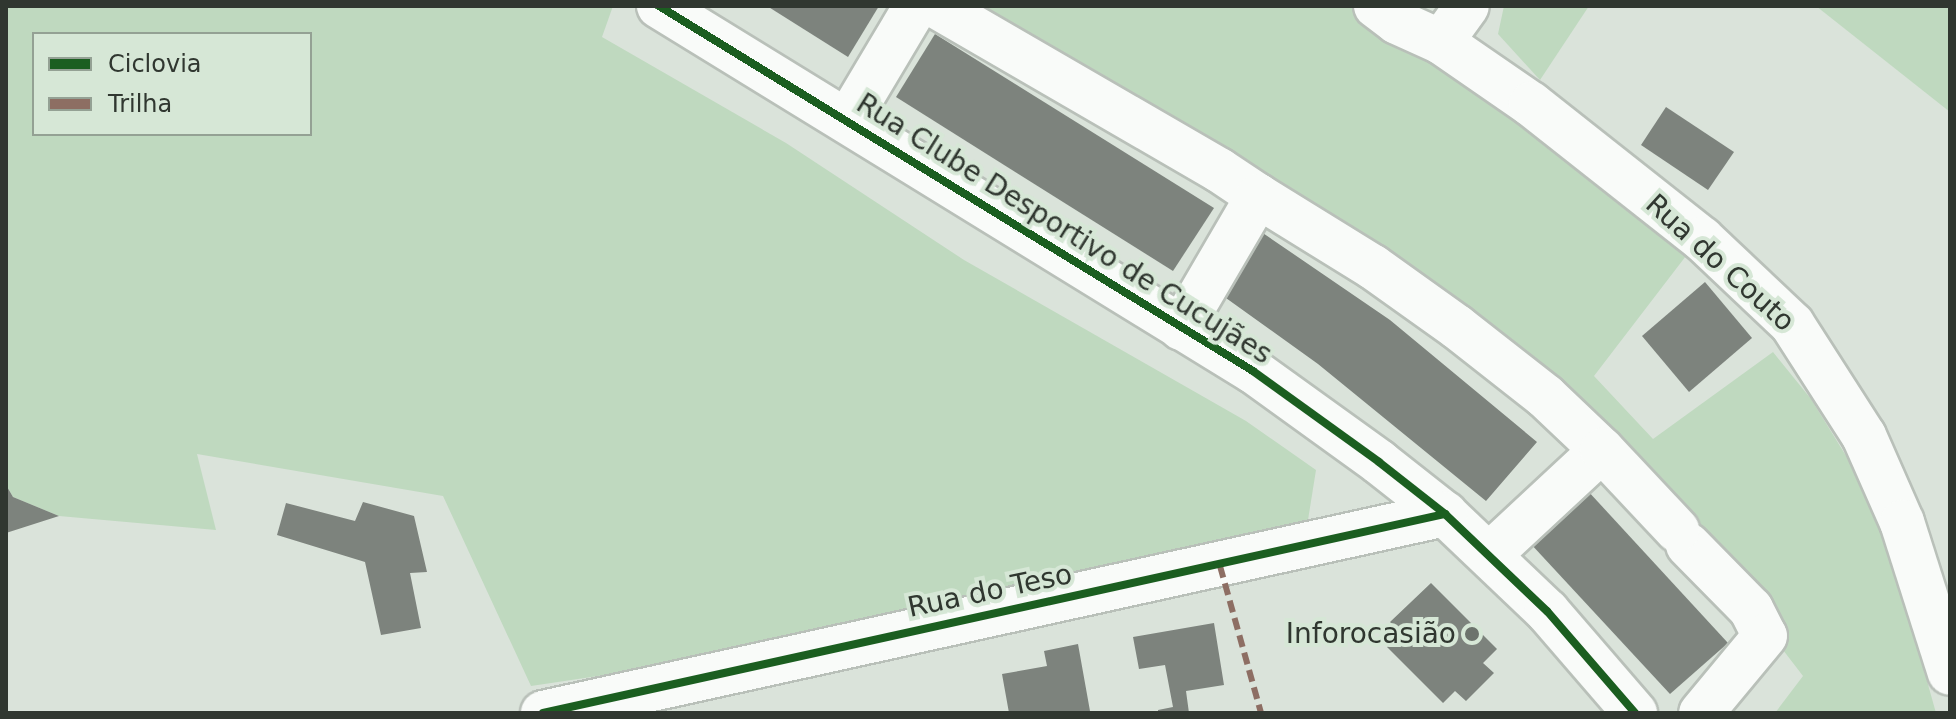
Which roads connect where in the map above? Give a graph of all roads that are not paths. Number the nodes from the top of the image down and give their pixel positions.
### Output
1 (659, 6) edge
2 (916, 6) edge
3 (936, 6) edge
4 (1376, 6) edge
5 (1467, 6) edge
6 (1441, 42) junction
7 (848, 120) junction
8 (1258, 196) junction
9 (1181, 328) junction
10 (1602, 450) junction
11 (1445, 514) junction
12 (1489, 555) junction
13 (1950, 673) edge
14 (543, 713) edge
15 (1635, 713) edge
16 (1701, 713) edge

1 - 7 street, Rua Clube Desportivo de Cucujães
2 - 7 street
3 - 8 street
4 - 6 street, Rua do Couto
5 - 6 street
6 - 13 street, Rua do Couto
7 - 9 street, Rua Clube Desportivo de Cucujães
8 - 9 street
8 - 10 street
9 - 11 street, Rua Clube Desportivo de Cucujães
10 - 12 street
10 - 16 street
11 - 12 street, Rua Clube Desportivo de Cucujães
11 - 14 street, Rua do Teso
12 - 15 street, Rua Clube Desportivo de Cucujães

